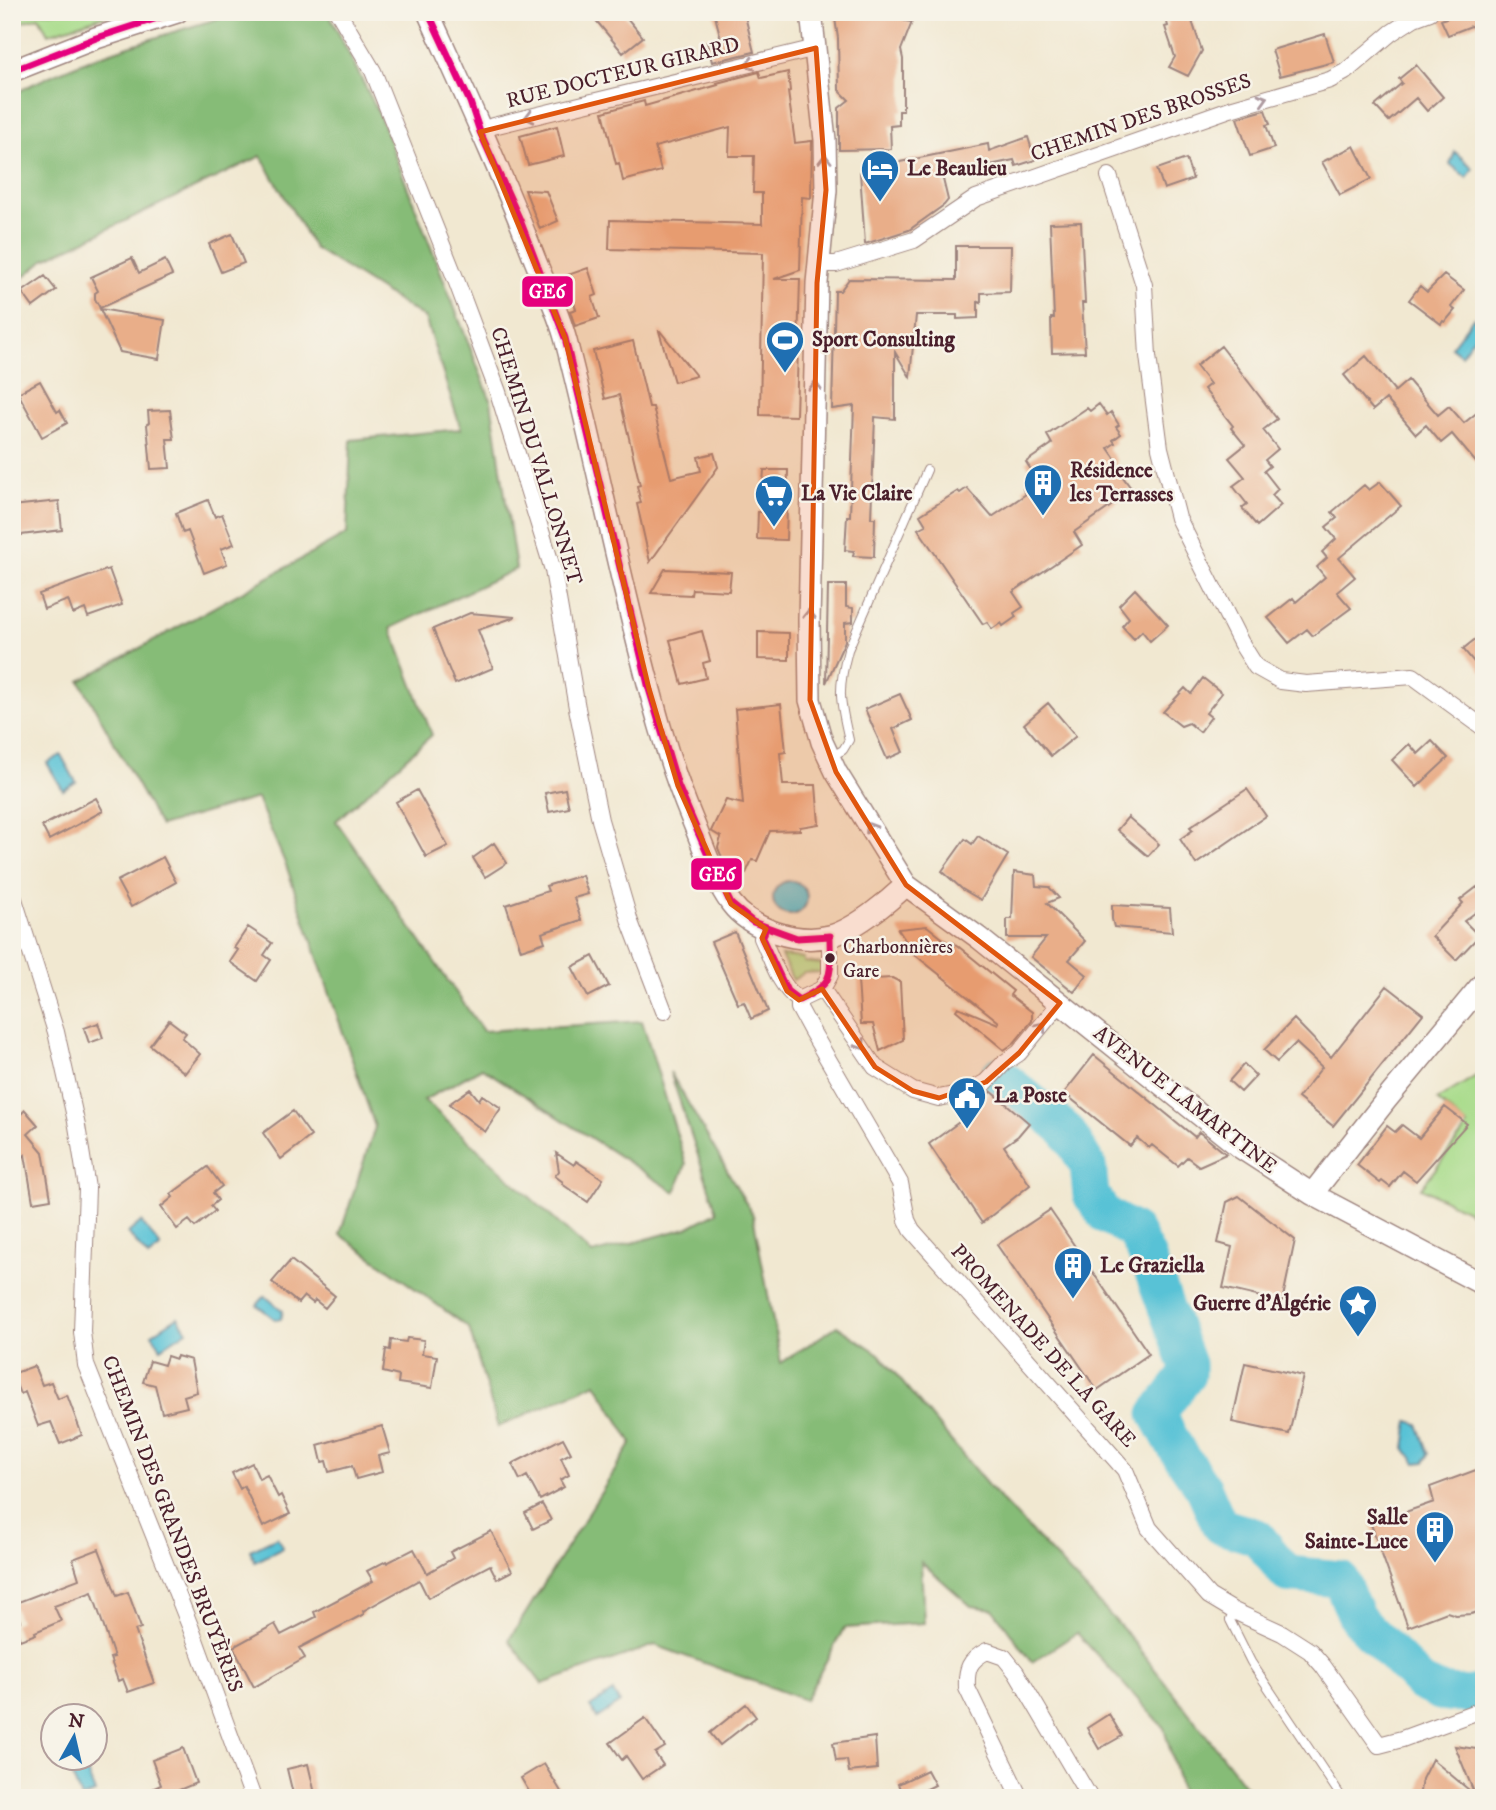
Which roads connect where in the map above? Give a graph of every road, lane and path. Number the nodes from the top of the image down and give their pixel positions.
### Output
1 (177, 12) edge
2 (338, 12) edge
3 (413, 12) edge
4 (428, 12) edge
5 (811, 12) edge
6 (1430, 12) edge
7 (816, 48) junction
8 (13, 67) edge
9 (480, 132) junction
10 (1109, 176) dead end
11 (820, 264) junction
12 (928, 470) dead end
13 (1484, 729) edge
14 (829, 757) junction
15 (906, 885) junction
16 (12, 893) edge
17 (766, 929) junction
18 (830, 936) junction
19 (1484, 982) edge
20 (822, 989) junction
21 (799, 1000) junction
22 (1060, 1003) junction
23 (664, 1011) dead end
24 (1312, 1194) junction
25 (1484, 1285) edge
26 (1234, 1611) junction
27 (1484, 1709) edge
28 (253, 1798) edge
29 (1020, 1798) edge
30 (1090, 1798) edge
31 (1342, 1798) edge

1 - 8 street
2 - 23 street, CHEMIN DU VALLONNET
3 - 9 street
4 - 9 street
5 - 7 street
11 -> 6 street, CHEMIN DES BROSSES
7 -> 9 street, RUE DOCTEUR GIRARD
11 -> 7 street
9 - 17 street
10 - 13 street
14 -> 11 street
12 - 14 lane
15 -> 14 street
15 - 18 street
15 - 22 street, AVENUE LAMARTINE
16 - 28 street, CHEMIN DES GRANDES BRUYÈRES
17 - 18 street
17 - 21 street, PROMENADE DE LA GARE
18 - 20 street
19 - 24 street
20 - 21 street
20 -> 22 street
21 - 26 street, PROMENADE DE LA GARE
22 - 24 street, AVENUE LAMARTINE
24 - 25 street, AVENUE LAMARTINE
26 - 27 street, PROMENADE DE LA GARE
26 - 31 lane
29 - 30 street

